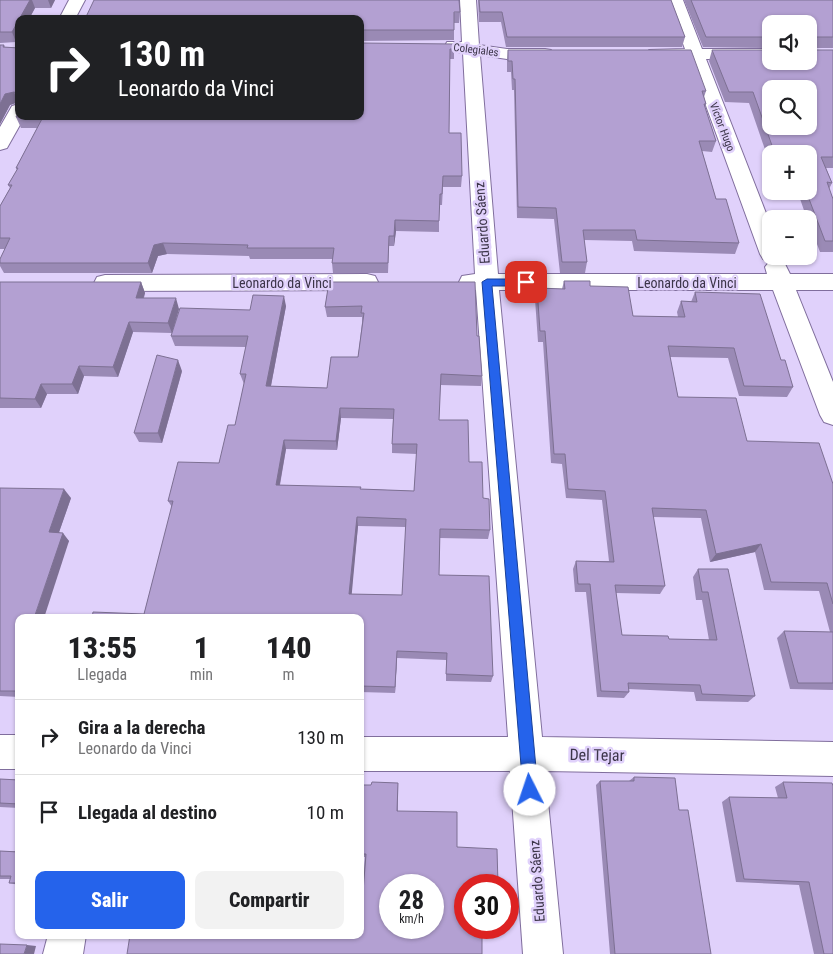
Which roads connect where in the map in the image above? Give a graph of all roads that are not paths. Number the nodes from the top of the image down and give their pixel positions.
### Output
1 (78, 0) edge
2 (468, 0) edge
3 (675, 0) edge
4 (69, 15) edge
5 (434, 46) edge
6 (470, 48) junction
7 (566, 54) edge
8 (635, 54) edge
9 (694, 54) junction
10 (762, 54) edge
11 (15, 117) edge
12 (0, 144) edge
13 (762, 229) edge
14 (776, 265) edge
15 (387, 282) edge
16 (447, 282) edge
17 (487, 282) junction
18 (833, 282) edge
19 (80, 283) edge
20 (783, 283) junction
21 (833, 415) edge
22 (0, 752) edge
23 (15, 752) edge
24 (364, 754) edge
25 (528, 754) junction
26 (833, 759) edge
27 (66, 939) edge
28 (63, 954) edge
29 (543, 954) edge

1 - 4 street
2 - 6 street, Eduardo Sáenz
3 - 9 street, Víctor Hugo
5 - 6 street, Colegiales
6 - 7 street, Colegiales
6 - 17 street, Eduardo Sáenz
8 - 9 street
9 - 10 street
9 - 13 street, Víctor Hugo
11 - 12 street
14 - 20 street, Víctor Hugo
15 - 19 street, Leonardo da Vinci
16 - 17 street, Leonardo da Vinci
17 - 20 street, Leonardo da Vinci
17 - 25 street, Eduardo Sáenz
18 - 20 street, Leonardo da Vinci
20 - 21 street, Víctor Hugo
22 - 23 street
24 - 25 street, Del Tejar
25 - 26 street, Del Tejar
25 - 29 street, Eduardo Sáenz
27 - 28 street

